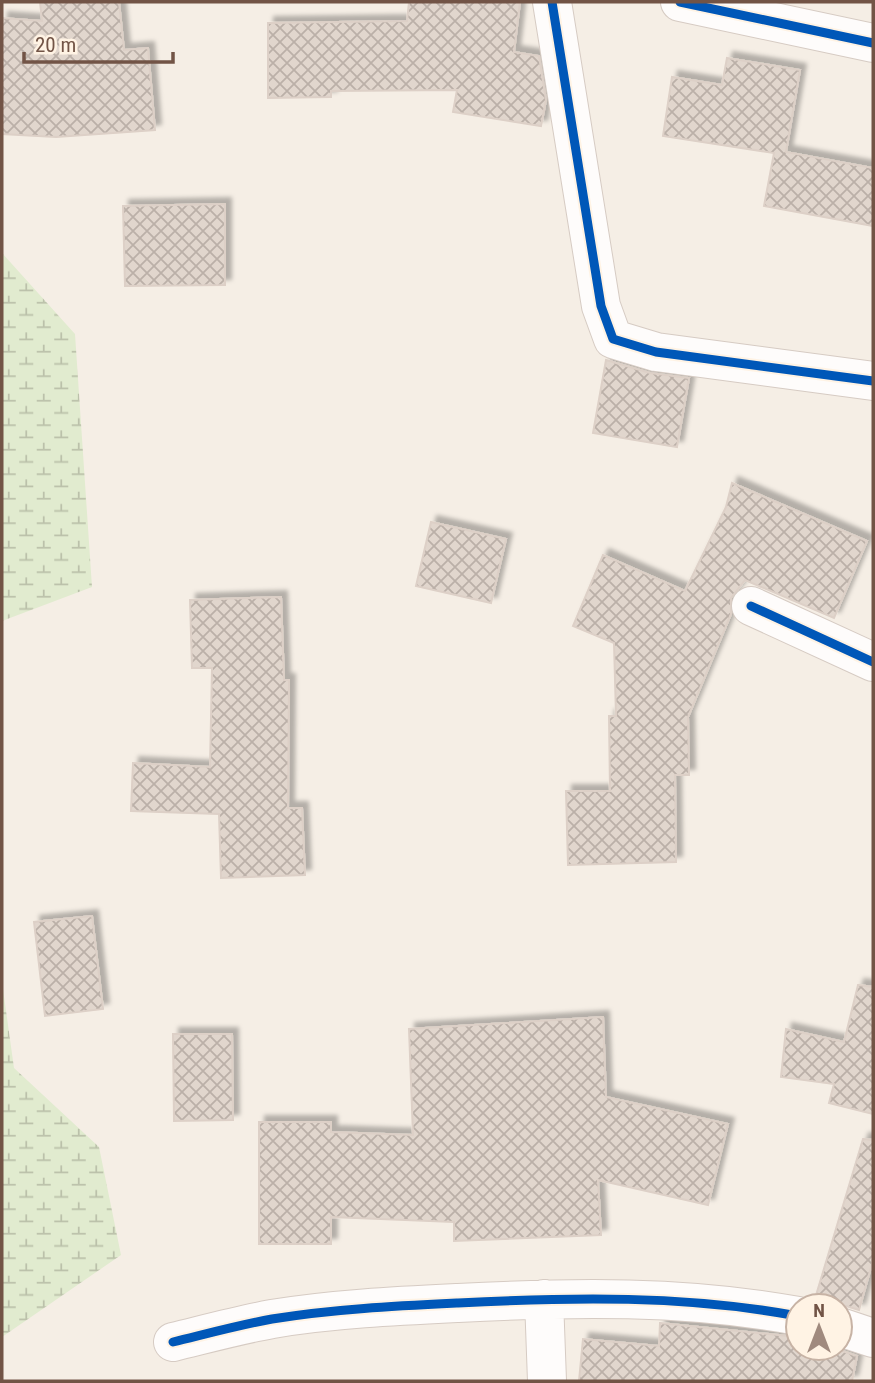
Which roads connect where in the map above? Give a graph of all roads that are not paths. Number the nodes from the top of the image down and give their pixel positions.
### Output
1 (552, 2) edge
2 (680, 2) edge
3 (873, 44) edge
4 (873, 382) edge
5 (751, 606) dead end
6 (873, 662) edge
7 (544, 1299) junction
8 (784, 1313) edge
9 (854, 1332) edge
10 (873, 1338) edge
11 (173, 1342) dead end
12 (547, 1381) edge

1 - 4 street
2 - 3 street
5 - 6 street
7 - 8 street
7 - 11 street
7 - 12 street
9 - 10 street

